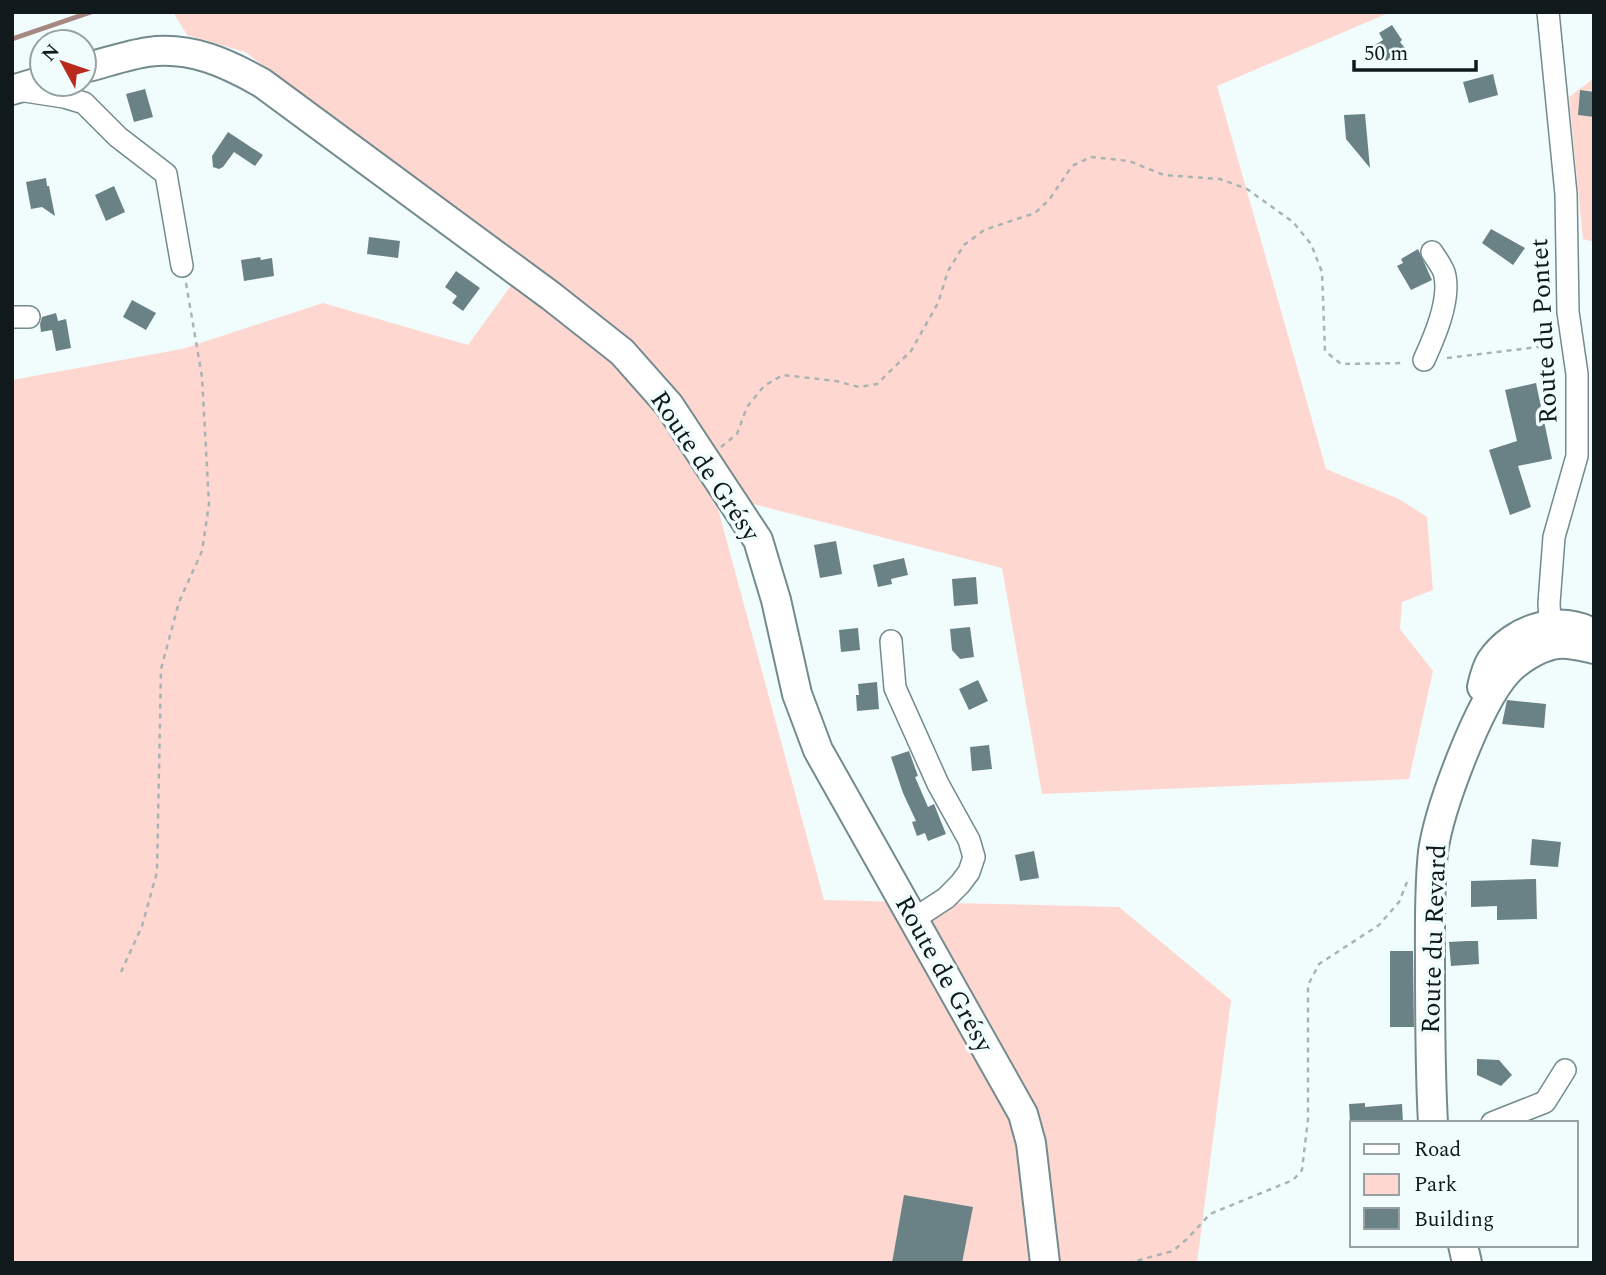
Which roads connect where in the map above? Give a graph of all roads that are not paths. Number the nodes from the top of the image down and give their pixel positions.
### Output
1 (1549, 12) edge
2 (98, 65) edge
3 (12, 89) edge
4 (1432, 252) dead end
5 (182, 266) road end
6 (1424, 360) dead end
7 (1594, 634) edge
8 (1551, 635) junction
9 (891, 641) dead end
10 (1594, 649) edge
11 (914, 919) junction
12 (1565, 1070) dead end
13 (1433, 1121) edge
14 (1497, 1121) edge
15 (1045, 1263) edge

1 - 8 street, Route du Pontet
2 - 11 main road, Route de Grésy
3 - 5 street
4 - 6 street
7 - 8 main road, Route du Revard
8 - 10 main road, Route du Revard
8 - 13 main road, Route du Revard
9 - 11 street
11 - 15 main road, Route de Grésy
12 - 14 street

